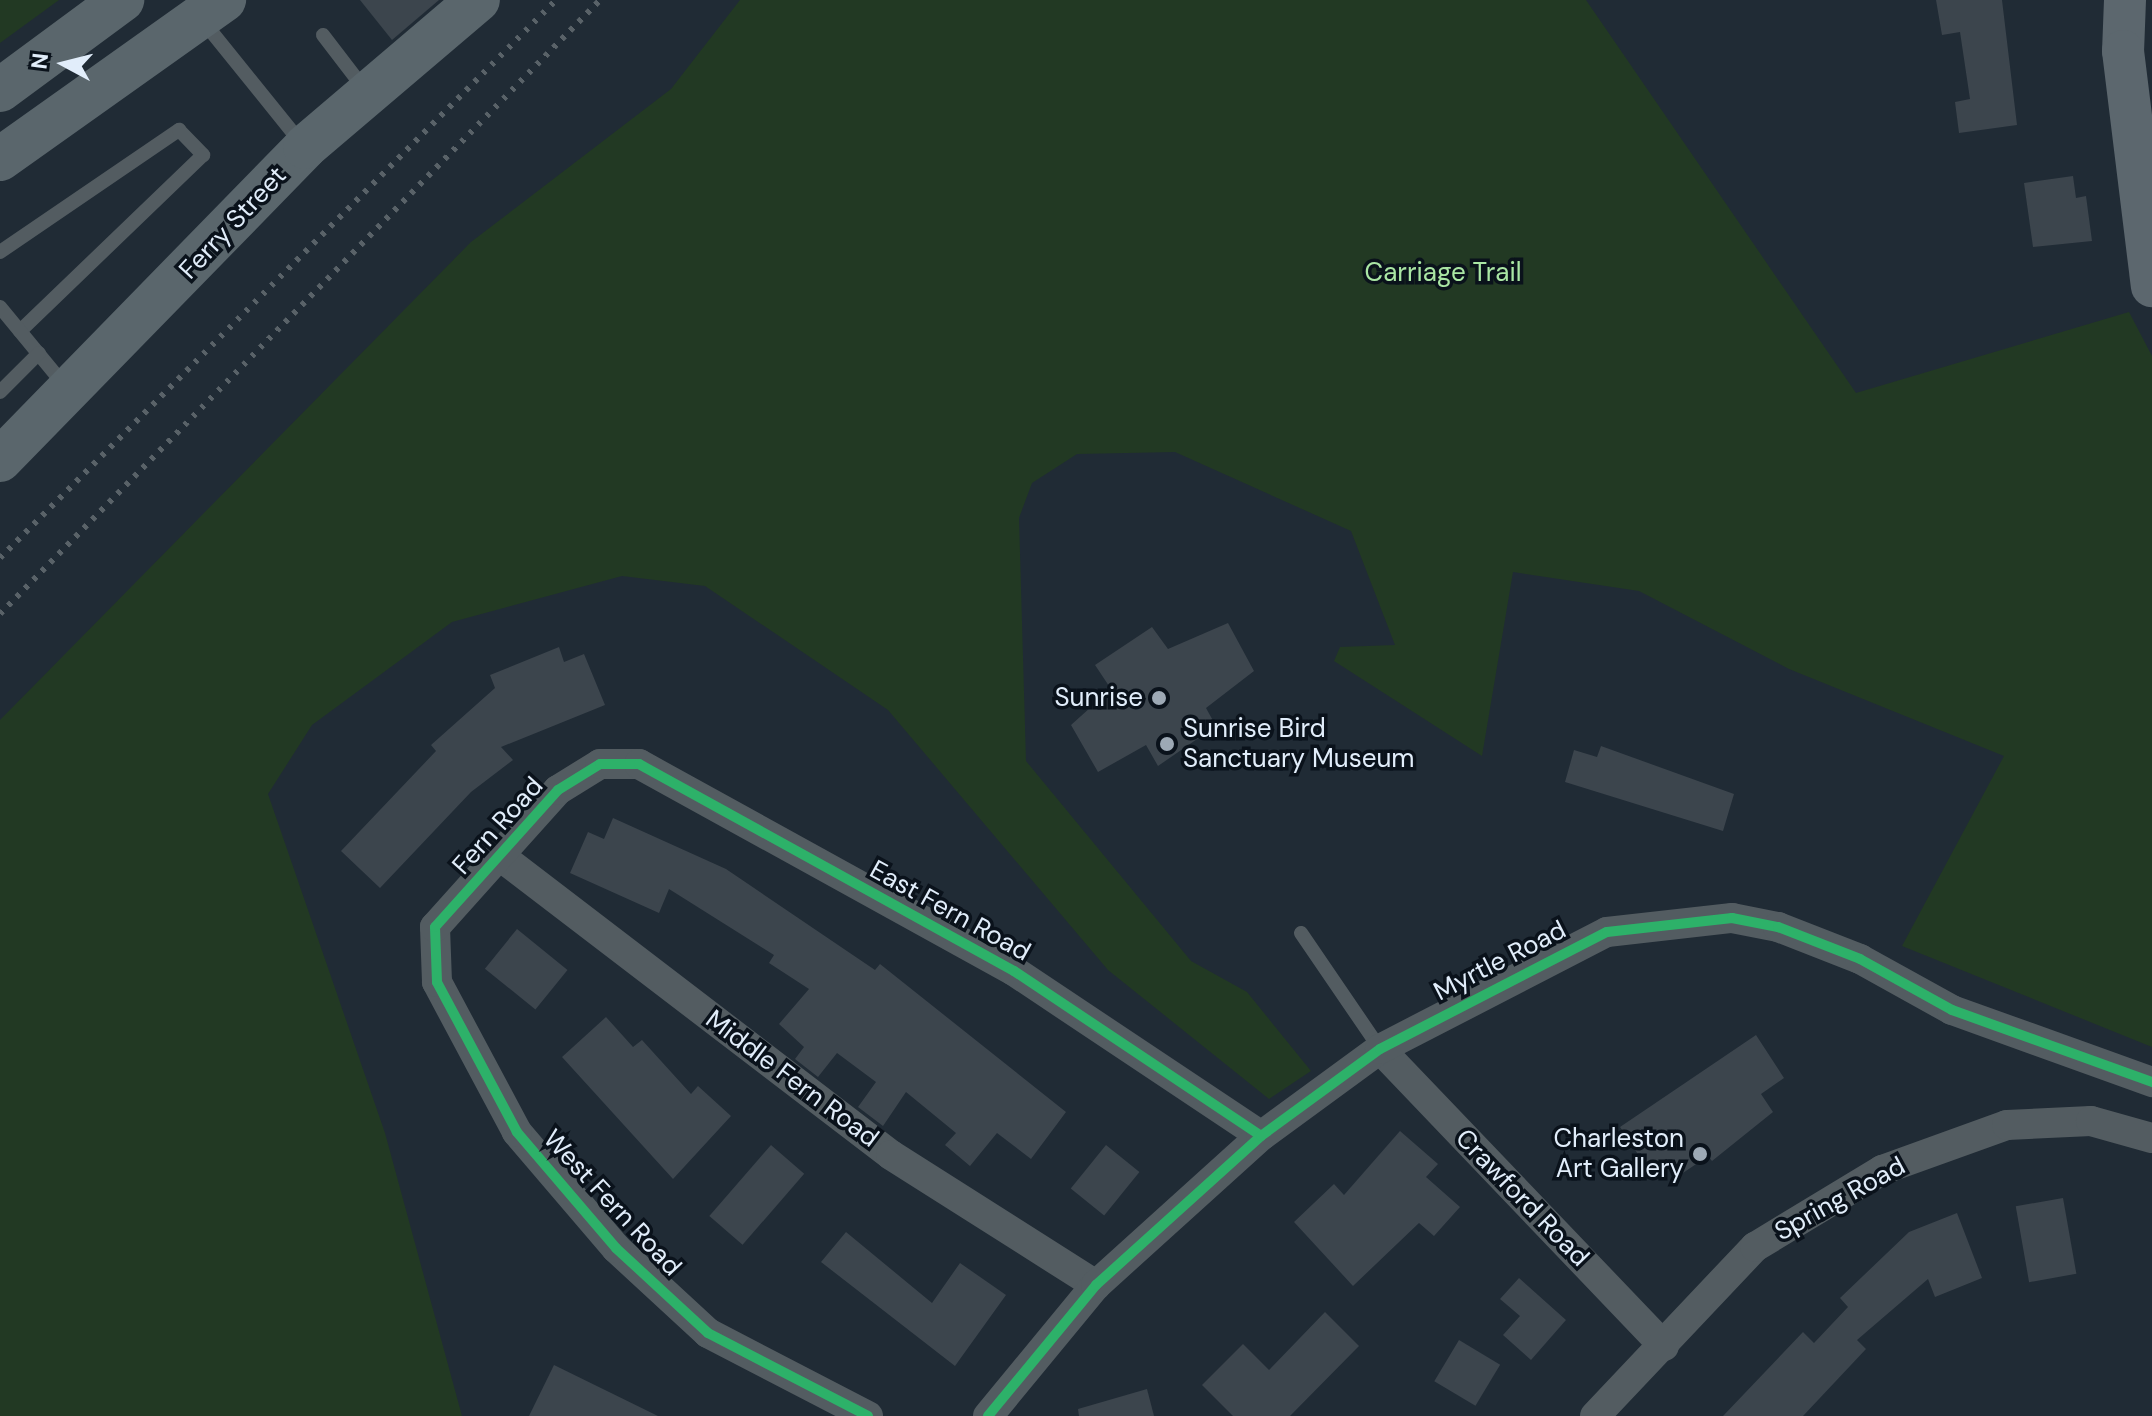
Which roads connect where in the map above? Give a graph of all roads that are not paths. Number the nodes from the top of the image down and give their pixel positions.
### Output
1 (122, 0) edge
2 (478, 0) edge
3 (2125, 0) edge
4 (212, 9) edge
5 (323, 35) dead end
6 (0, 90) edge
7 (367, 94) junction
8 (305, 147) junction
9 (0, 159) edge
10 (0, 252) edge
11 (2152, 286) edge
12 (0, 307) edge
13 (20, 331) junction
14 (39, 353) junction
15 (69, 391) junction
16 (0, 392) edge
17 (0, 460) edge
18 (600, 764) joint
19 (500, 856) junction
20 (435, 927) joint
21 (1301, 933) dead end
22 (1380, 1049) junction
23 (2152, 1082) edge
24 (1261, 1136) junction
25 (2152, 1138) edge
26 (1096, 1285) junction
27 (1664, 1346) junction
28 (868, 1416) edge
29 (988, 1416) edge
30 (1595, 1416) edge

1 - 6 main road
2 - 7 main road, Ferry Street
3 - 11 street
4 - 8 lane
4 - 9 main road
5 - 7 lane
7 - 8 main road, Ferry Street
8 - 15 main road, Ferry Street
10 - 13 lane
12 - 13 lane
13 - 14 lane
14 - 15 lane
14 - 16 lane
15 - 17 main road, Ferry Street
18 - 19 street, Fern Road
18 - 24 street, East Fern Road
19 - 20 street, Fern Road
19 - 26 street, Middle Fern Road
20 - 28 street, West Fern Road
21 - 22 lane
22 - 23 street, Myrtle Road
22 - 24 street, Myrtle Road
22 - 27 street, Crawford Road
24 - 26 street, Myrtle Road
25 - 27 street, Spring Road
26 - 29 street, Myrtle Road
27 - 30 street, Spring Road

